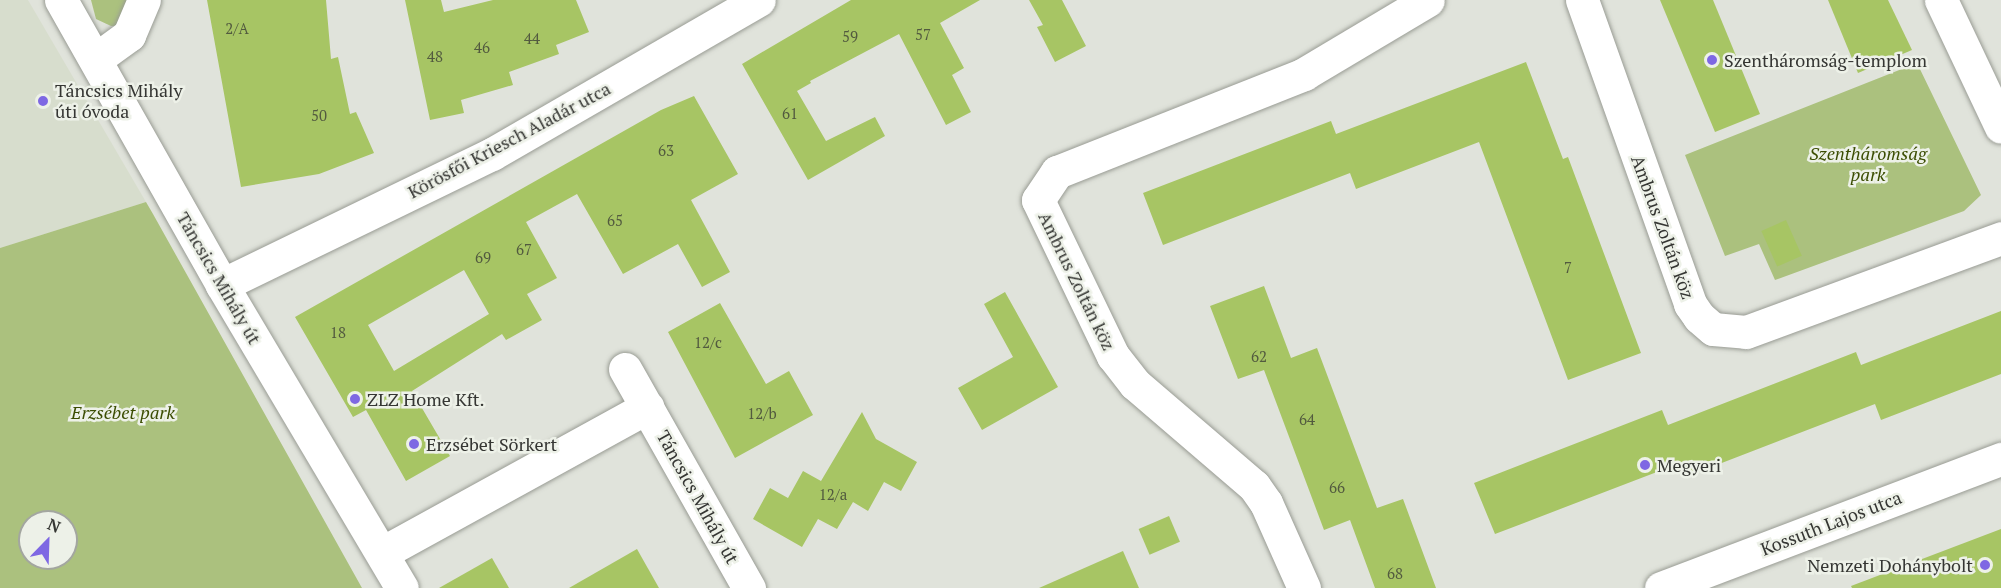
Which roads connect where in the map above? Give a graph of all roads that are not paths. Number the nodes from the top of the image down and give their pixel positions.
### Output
1 (61, 0) edge
2 (144, 0) edge
3 (759, 0) edge
4 (1428, 0) edge
5 (1582, 0) edge
6 (1941, 0) edge
7 (96, 59) junction
8 (2001, 127) edge
9 (2001, 238) edge
10 (222, 285) junction
11 (625, 369) dead end
12 (648, 407) junction
13 (2001, 459) edge
14 (382, 553) junction
15 (402, 588) edge
16 (749, 588) edge
17 (1304, 588) edge
18 (1661, 588) edge

1 - 7 street, Táncsics Mihály út
2 - 7 street
3 - 10 street, Körösfői Kriesch Aladár utca
4 - 17 street, Ambrus Zoltán köz
5 - 9 street, Ambrus Zoltán köz
6 - 8 street
7 - 10 street, Táncsics Mihály út
10 - 14 street, Táncsics Mihály út
11 - 12 street, Táncsics Mihály út
12 - 14 street
12 - 16 street, Táncsics Mihály út
13 - 18 street, Kossuth Lajos utca
14 - 15 street, Táncsics Mihály út

